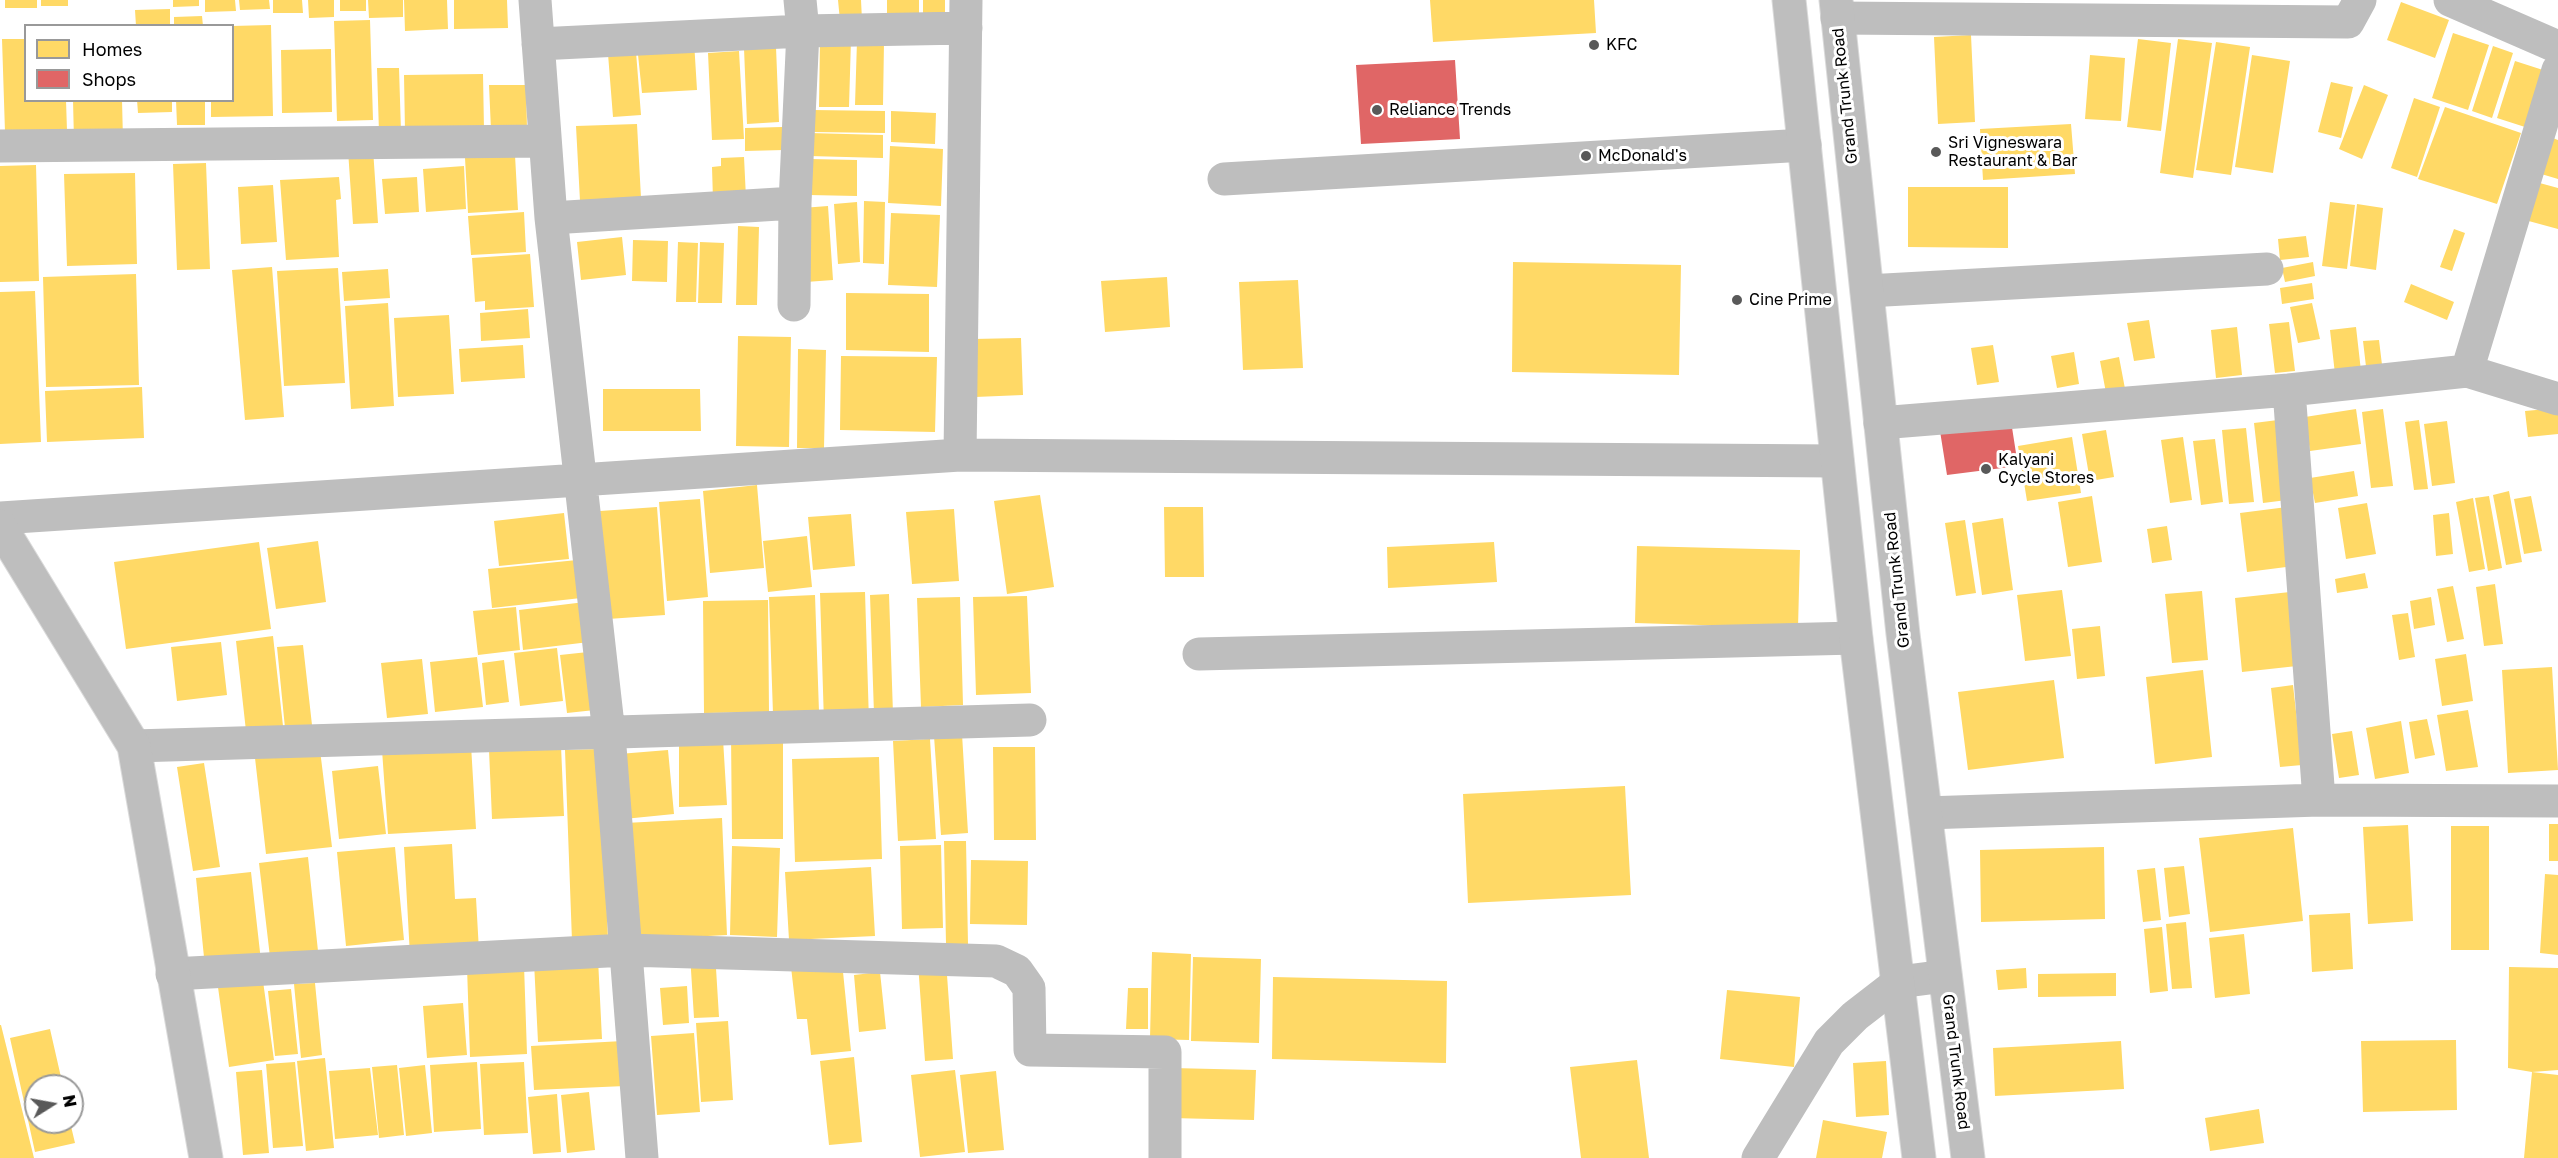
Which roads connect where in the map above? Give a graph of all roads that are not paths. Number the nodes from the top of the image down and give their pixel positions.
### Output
1 (535, 0) edge
2 (1789, 0) edge
3 (2360, 0) edge
4 (2450, 0) edge
5 (1837, 9) edge
6 (966, 14) edge
7 (802, 15) edge
8 (538, 44) junction
9 (2558, 47) edge
10 (2558, 70) edge
11 (545, 141) junction
12 (1805, 145) junction
13 (0, 146) edge
14 (1224, 179) dead end
15 (795, 203) junction
16 (551, 218) junction
17 (2267, 269) dead end
18 (1867, 291) junction
19 (794, 304) dead end
20 (2468, 371) junction
21 (2289, 390) junction
22 (2558, 399) edge
23 (1880, 423) junction
24 (960, 455) junction
25 (1837, 461) junction
26 (580, 481) junction
27 (0, 518) edge
28 (0, 526) edge
29 (1856, 638) junction
30 (1199, 654) dead end
31 (1030, 720) dead end
32 (609, 734) junction
33 (134, 746) junction
34 (2319, 800) junction
35 (2558, 801) edge
36 (1925, 813) junction
37 (626, 950) junction
38 (172, 974) junction
39 (1945, 976) junction
40 (1899, 982) junction
41 (206, 1158) edge
42 (642, 1158) edge
43 (1166, 1158) edge
44 (1758, 1158) edge
45 (1918, 1158) edge
46 (1968, 1158) edge

1 - 8 street
2 - 12 street
3 - 5 street
4 - 9 street
5 - 18 street, Grand Trunk Road
6 - 7 street
6 - 24 street
7 - 8 street
7 - 15 street
8 - 11 street
10 - 20 street
11 - 13 street
11 - 16 street
12 - 14 street
12 - 25 street
15 - 16 street
15 - 19 street
16 - 26 street
17 - 18 street
18 - 23 street, Grand Trunk Road
20 - 21 street
20 - 22 street
21 - 23 street
21 - 34 street
23 - 36 street, Grand Trunk Road
24 - 25 street
24 - 26 street
25 - 29 street
26 - 27 street
26 - 32 street
28 - 33 street
29 - 30 street
29 - 40 street
31 - 32 street
32 - 33 street
32 - 37 street
33 - 38 street
34 - 35 street
34 - 36 street
36 - 39 street, Grand Trunk Road
37 - 38 street
37 - 42 street
37 - 43 street
38 - 41 street
39 - 40 street
39 - 46 street, Grand Trunk Road
40 - 44 street
40 - 45 street

